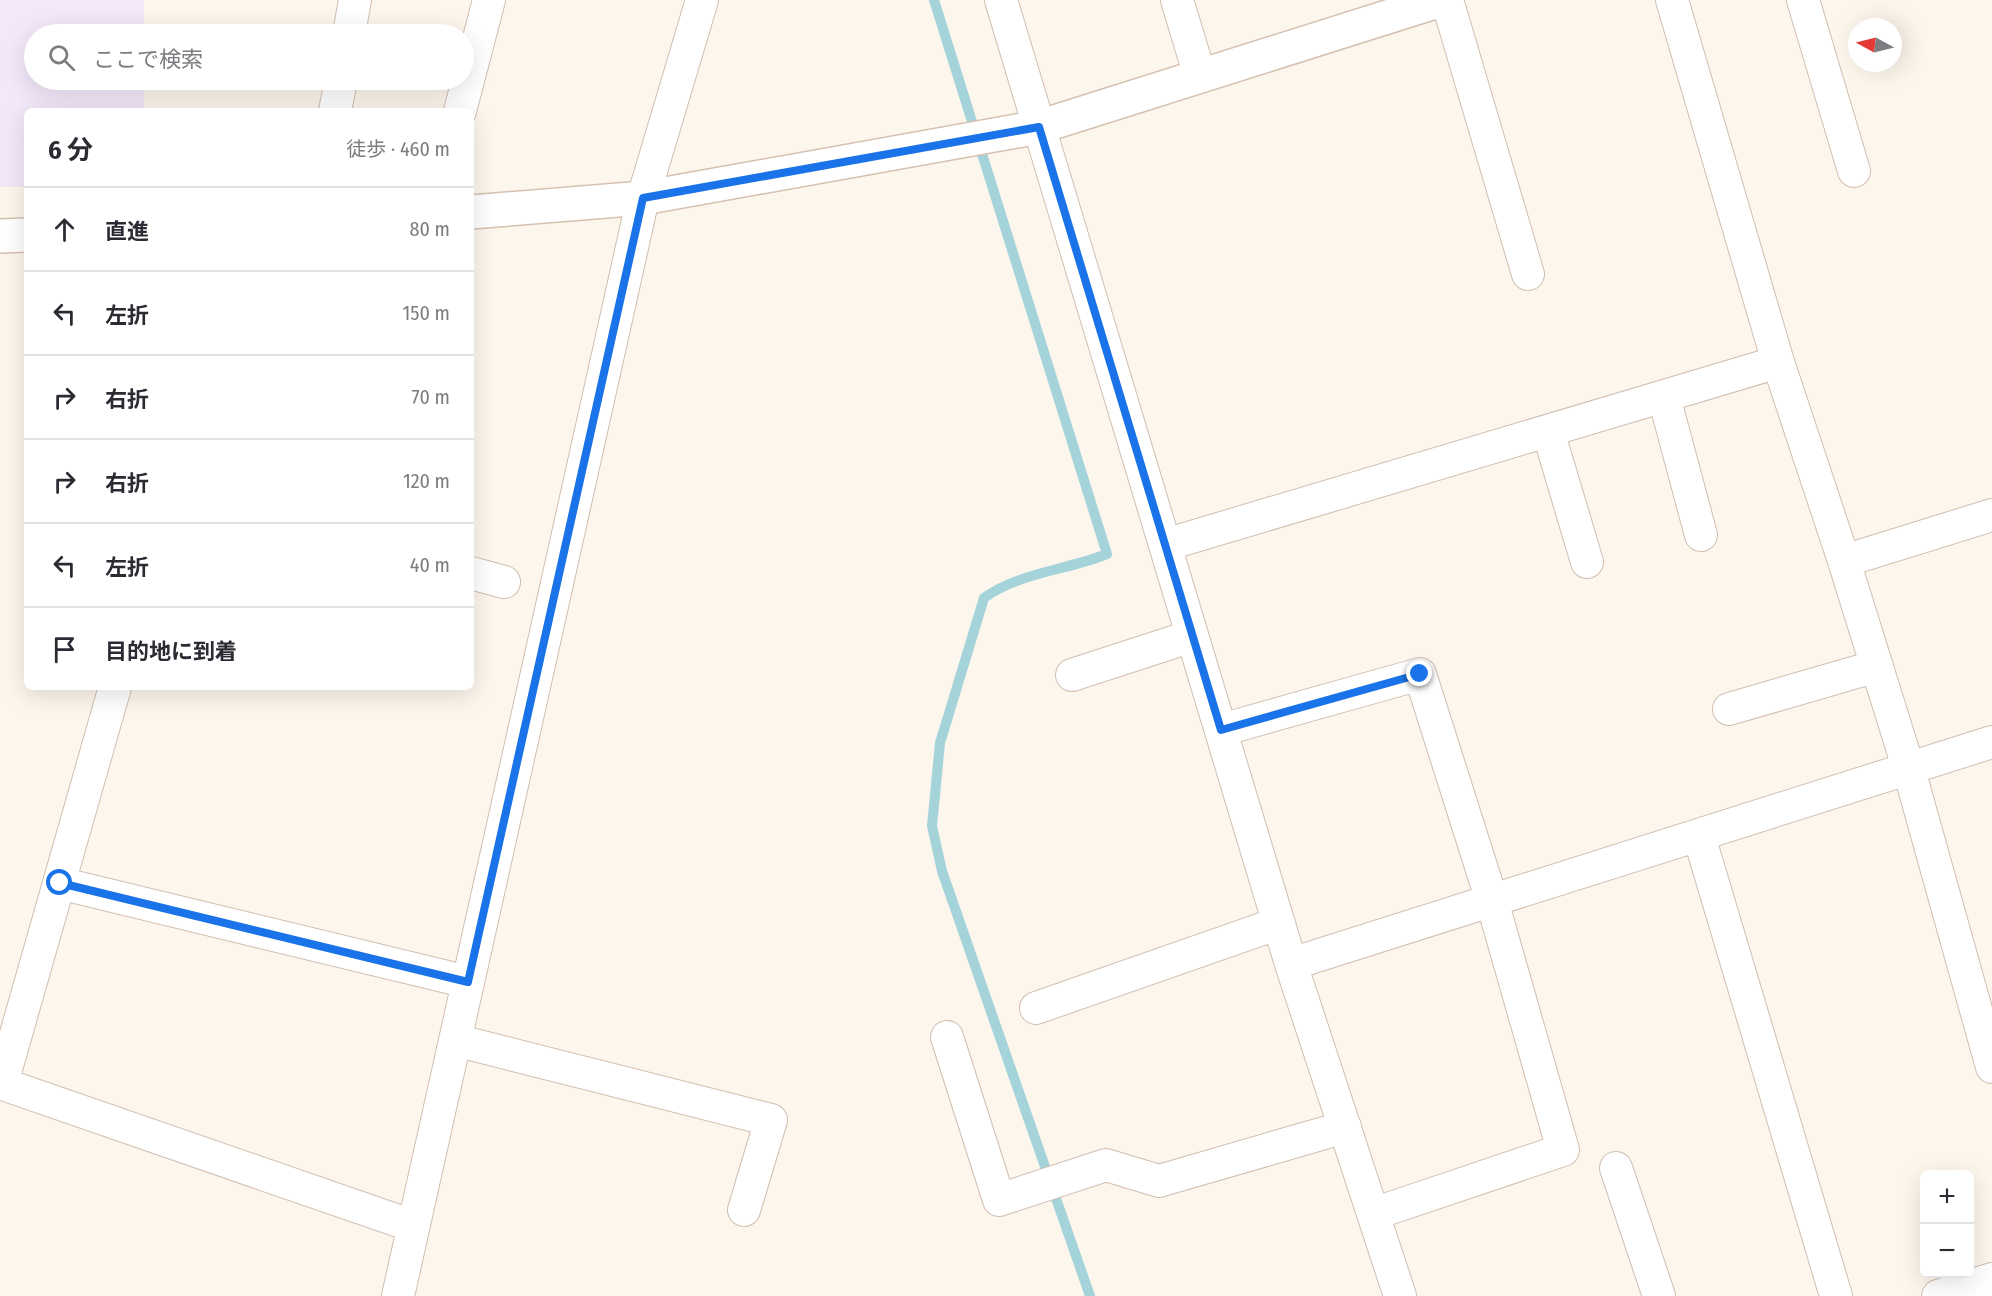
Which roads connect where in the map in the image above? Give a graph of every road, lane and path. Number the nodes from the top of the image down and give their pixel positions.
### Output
1 (355, 0) edge
2 (489, 0) edge
3 (702, 0) edge
4 (1001, 0) edge
5 (1177, 0) edge
6 (1441, 0) edge
7 (1447, 0) edge
8 (1672, 0) edge
9 (1803, 0) edge
10 (351, 24) edge
11 (474, 57) edge
12 (1200, 76) junction
13 (339, 90) edge
14 (465, 90) edge
15 (336, 108) edge
16 (461, 108) edge
17 (1039, 127) junction
18 (1854, 171) dead end
19 (643, 198) junction
20 (474, 212) edge
21 (24, 235) edge
22 (0, 236) edge
23 (1528, 274) dead end
24 (1778, 362) junction
25 (1664, 397) junction
26 (1548, 431) junction
27 (1992, 514) edge
28 (1701, 535) dead end
29 (1165, 545) junction
30 (1844, 561) junction
31 (1587, 562) dead end
32 (474, 574) edge
33 (504, 582) dead end
34 (1192, 636) junction
35 (1877, 666) junction
36 (1072, 675) dead end
37 (115, 690) edge
38 (1729, 709) dead end
39 (1221, 730) junction
40 (1992, 742) edge
41 (1909, 770) junction
42 (1699, 836) junction
43 (60, 883) junction
44 (1492, 901) junction
45 (1279, 923) junction
46 (1291, 964) junction
47 (468, 982) junction
48 (1036, 1008) dead end
49 (947, 1037) dead end
50 (455, 1040) junction
51 (1992, 1067) edge
52 (1, 1083) edge
53 (1345, 1127) junction
54 (1616, 1168) dead end
55 (744, 1210) dead end
56 (1373, 1214) junction
57 (413, 1226) junction
58 (1992, 1279) edge
59 (398, 1296) edge
60 (1400, 1296) edge
61 (1659, 1296) edge
62 (1836, 1296) edge
63 (1938, 1296) edge

1 - 10 street
2 - 11 street
3 - 19 street
4 - 17 street
5 - 12 street
6 - 12 street
7 - 23 street
8 - 24 street
9 - 18 street
12 - 17 street
13 - 15 street
14 - 16 street
17 - 19 street
17 - 29 street
19 - 20 street
19 - 47 street
21 - 22 street
24 - 25 street
24 - 30 street
25 - 26 street
25 - 28 street
26 - 29 street
26 - 31 street
27 - 30 street
29 - 34 street
30 - 35 street
32 - 33 street
34 - 36 street
34 - 39 street
35 - 38 street
35 - 41 street
37 - 43 street
39 - 44 street
39 - 45 street
40 - 41 street
41 - 42 street
41 - 51 street
42 - 44 street
42 - 62 street
43 - 47 street
43 - 52 street
44 - 46 street
44 - 56 street
45 - 46 street
45 - 48 street
46 - 53 street
47 - 50 street
49 - 53 street
50 - 55 street
50 - 57 street
52 - 57 street
53 - 56 street
54 - 61 street
56 - 60 street
57 - 59 street
58 - 63 street

